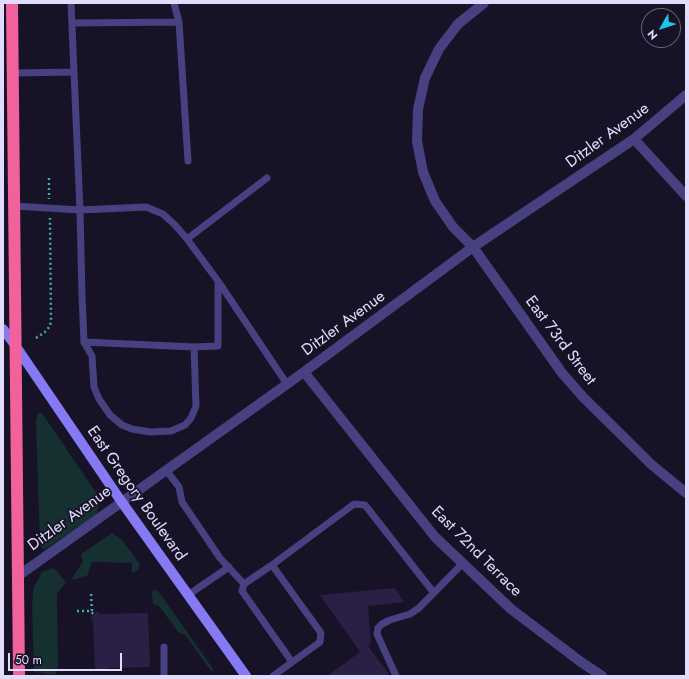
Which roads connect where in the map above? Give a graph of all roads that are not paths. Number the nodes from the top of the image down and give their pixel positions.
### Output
1 (12, 3) edge
2 (71, 3) edge
3 (174, 3) edge
4 (484, 3) edge
5 (72, 22) junction
6 (179, 22) junction
7 (74, 72) junction
8 (13, 73) junction
9 (686, 95) edge
10 (634, 139) junction
11 (188, 161) dead end
12 (267, 178) dead end
13 (686, 196) edge
14 (14, 206) junction
15 (80, 210) junction
16 (187, 239) junction
17 (473, 247) junction
18 (218, 281) junction
19 (3, 328) edge
20 (84, 342) junction
21 (16, 345) junction
22 (194, 347) junction
23 (304, 372) junction
24 (287, 384) junction
25 (166, 470) junction
26 (686, 493) edge
27 (122, 501) junction
28 (463, 563) junction
29 (272, 565) junction
30 (229, 567) junction
31 (18, 576) junction
32 (244, 584) junction
33 (434, 593) junction
34 (188, 595) junction
35 (164, 647) dead end
36 (292, 662) junction
37 (396, 675) edge
38 (18, 676) edge
39 (164, 676) edge
40 (246, 676) edge
41 (273, 676) edge
42 (602, 676) edge

1 - 8 highway
2 - 5 lane
3 - 6 lane
4 - 17 street, East 73rd Street
5 - 6 lane
5 - 7 lane
6 - 11 lane
7 - 8 lane
7 - 15 lane
8 - 14 highway
9 - 10 street, Ditzler Avenue
10 - 13 street
10 - 17 street, Ditzler Avenue
12 - 16 lane
14 - 15 lane
14 - 21 highway
15 - 16 lane
15 - 20 lane
16 - 18 lane
17 - 23 street, Ditzler Avenue
17 - 26 street, East 73rd Street
18 - 22 lane
18 - 24 lane
19 - 21 main road, East Gregory Boulevard
20 - 22 lane
20 - 22 lane
21 - 27 main road, East Gregory Boulevard
21 - 31 highway
23 - 24 street, Ditzler Avenue
23 - 28 street, East 72nd Terrace
24 - 25 street, Ditzler Avenue
25 - 27 street, Ditzler Avenue
25 - 30 lane
27 - 31 street, Ditzler Avenue
27 - 34 main road, East Gregory Boulevard
28 - 33 lane
28 - 42 street, East 72nd Terrace
29 - 32 lane
29 - 33 lane
29 - 36 lane
30 - 32 lane
30 - 34 lane
31 - 38 highway
32 - 36 lane
33 - 37 lane
34 - 40 main road, East Gregory Boulevard
35 - 39 lane
36 - 41 lane

